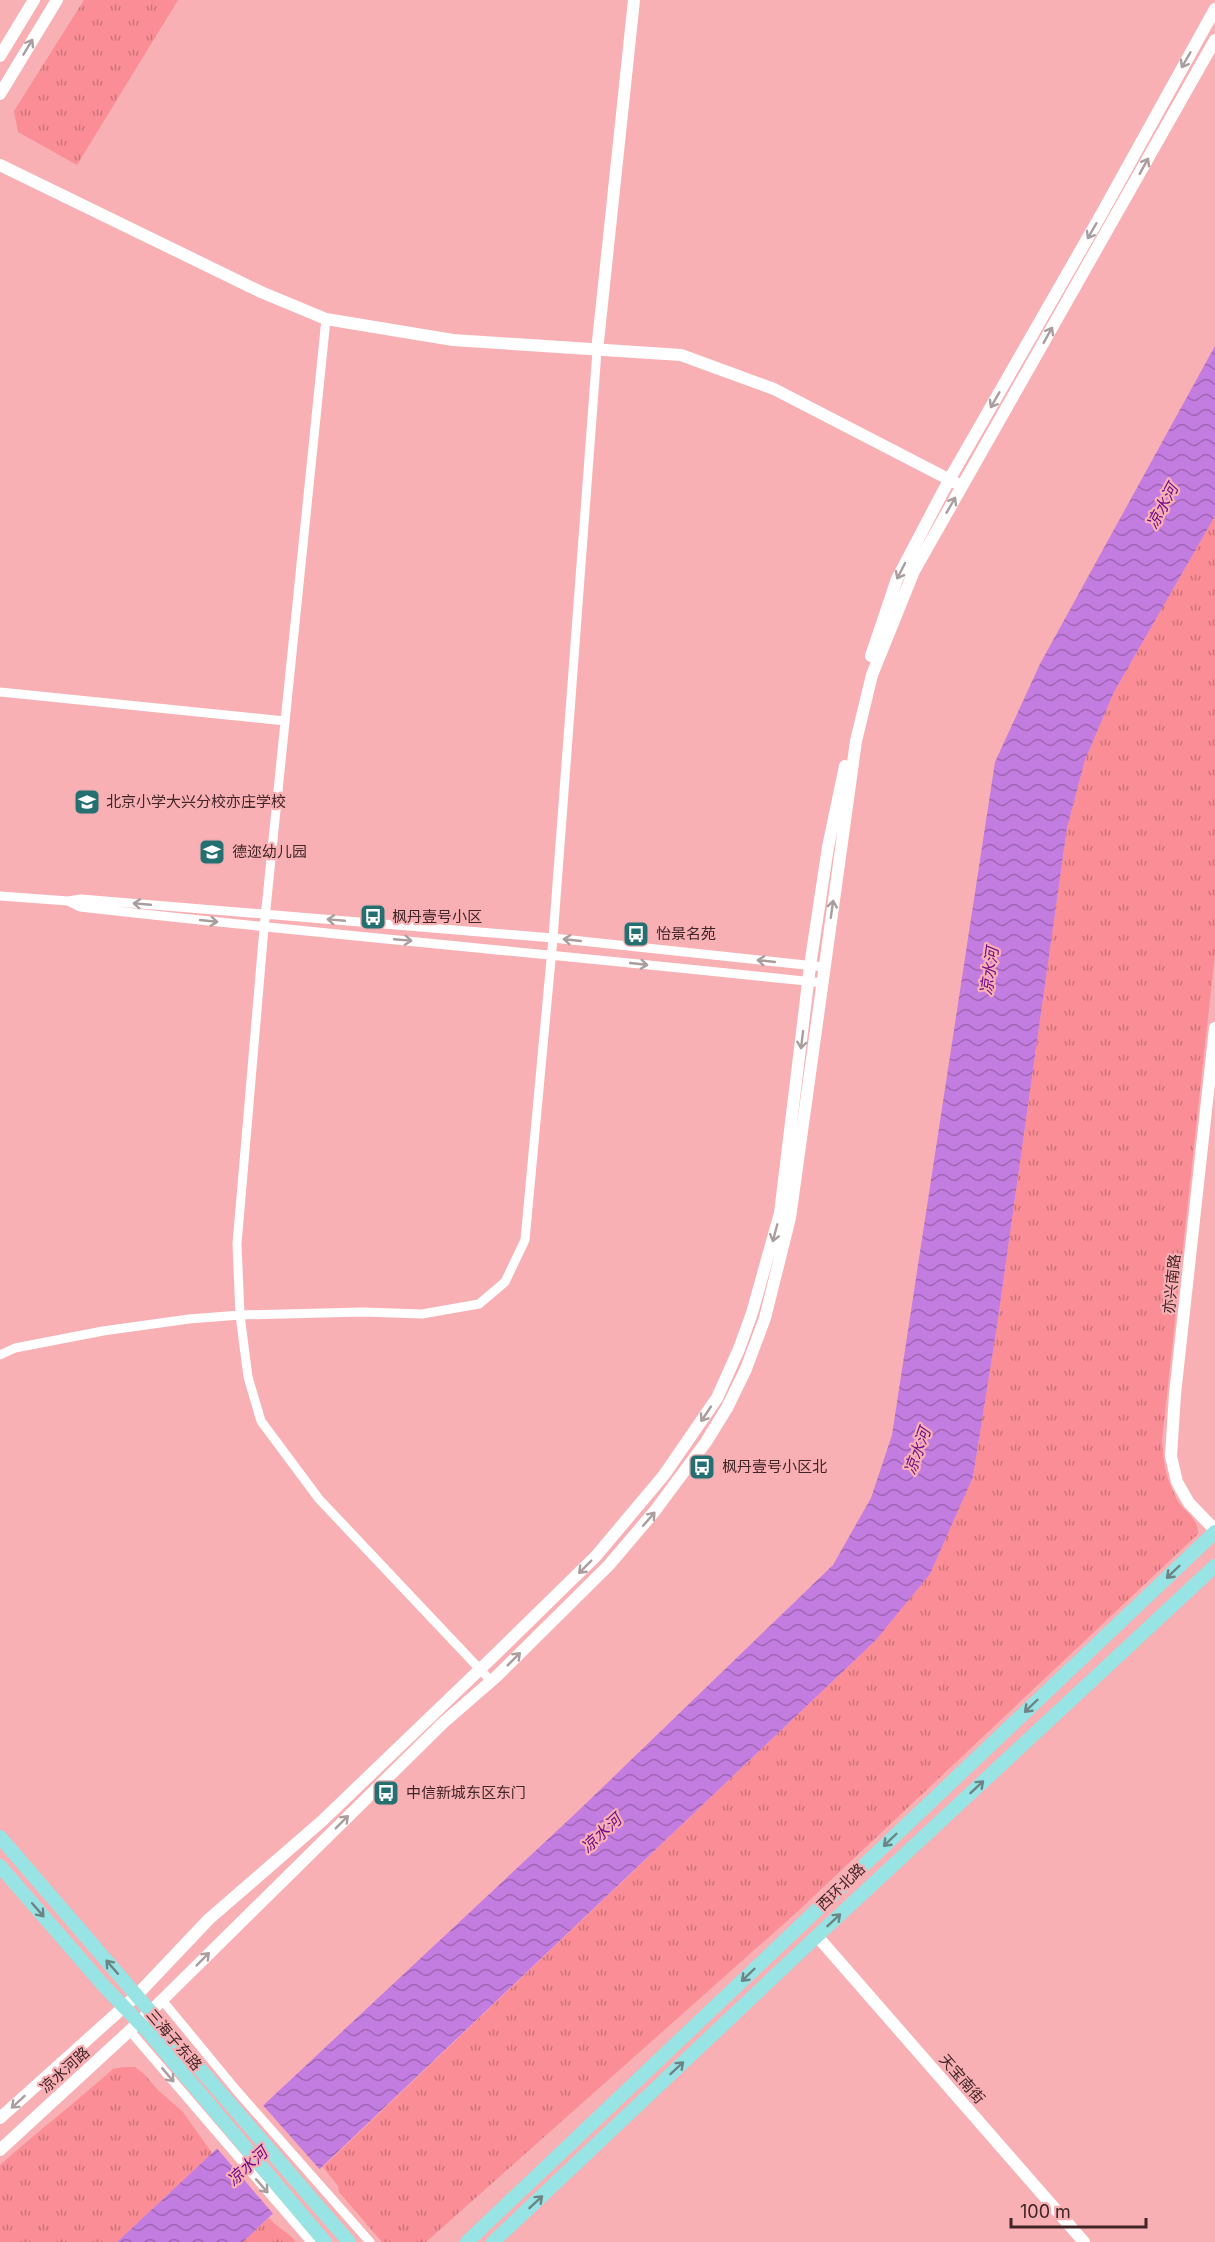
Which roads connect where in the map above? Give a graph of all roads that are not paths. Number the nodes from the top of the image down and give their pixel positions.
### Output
1 (34, 0) edge
2 (57, 0) edge
3 (634, 0) edge
4 (1215, 9) edge
5 (1215, 40) edge
6 (0, 56) edge
7 (0, 94) edge
8 (1157, 112) junction
9 (1170, 119) junction
10 (0, 165) edge
11 (326, 319) junction
12 (597, 351) junction
13 (949, 480) junction
14 (962, 486) junction
15 (0, 692) edge
16 (285, 721) junction
17 (0, 896) edge
18 (68, 901) junction
19 (266, 914) junction
20 (264, 928) junction
21 (553, 938) junction
22 (550, 954) junction
23 (810, 966) junction
24 (824, 967) junction
25 (809, 982) junction
26 (823, 983) junction
27 (1215, 1028) edge
28 (240, 1315) junction
29 (0, 1354) edge
30 (1215, 1531) edge
31 (1215, 1566) edge
32 (480, 1669) junction
33 (491, 1681) junction
34 (0, 1837) edge
35 (0, 1866) edge
36 (817, 1936) junction
37 (136, 1996) junction
38 (162, 2000) junction
39 (124, 2007) junction
40 (151, 2011) junction
41 (134, 2026) junction
42 (238, 2099) junction
43 (0, 2118) edge
44 (212, 2121) junction
45 (0, 2150) edge
46 (321, 2211) junction
47 (293, 2213) junction
48 (350, 2220) junction
49 (300, 2230) junction
50 (311, 2242) edge
51 (325, 2242) edge
52 (349, 2242) edge
53 (370, 2242) edge
54 (467, 2242) edge
55 (493, 2242) edge
56 (1084, 2242) edge

1 - 6 street
7 -> 2 street
3 - 12 street
4 -> 8 street, 凉水河路
5 - 9 street, 凉水河路
8 - 9 street
8 -> 13 street, 凉水河路
14 -> 9 street, 凉水河路
10 - 11 street
11 - 12 street
11 - 16 street
12 - 13 street
12 - 21 street
13 - 14 street
13 -> 23 street, 凉水河路
24 -> 14 street, 凉水河路
15 - 16 street
16 - 19 street
17 - 18 street
19 -> 18 street
18 -> 20 street
19 - 20 street
21 -> 19 street
20 -> 22 street
20 - 28 street
21 - 22 street
23 -> 21 street
22 -> 25 street
22 - 28 street
23 - 24 street
23 - 25 street, 凉水河路
24 - 26 street, 凉水河路
25 - 26 street
25 -> 32 street, 凉水河路
33 -> 26 street, 凉水河路
27 - 30 street, 亦兴南路
28 - 29 street
28 - 32 street
30 -> 54 main road, 西环北路
36 -> 31 main road, 西环北路
32 - 33 street
32 - 37 street, 凉水河路
38 -> 33 street, 凉水河路
37 -> 34 main road, 三海子东路
35 -> 39 main road, 三海子东路
55 -> 36 main road, 西环北路
36 - 56 street, 天宝南街
37 - 39 street, 凉水河路
37 - 40 main road, 三海子东路
38 - 40 street, 凉水河路
38 - 42 street
39 - 41 main road, 三海子东路
39 -> 43 street, 凉水河路
40 - 41 street, 凉水河路
40 - 42 main road, 三海子东路
41 -> 44 main road, 三海子东路
41 - 45 street, 凉水河路
42 - 46 main road, 三海子东路
42 - 48 street
44 -> 47 street
44 - 47 main road, 三海子东路
46 - 48 street
46 - 52 main road, 三海子东路
47 - 49 street
47 - 51 main road, 三海子东路
48 - 53 street
49 - 50 street
49 - 51 street

